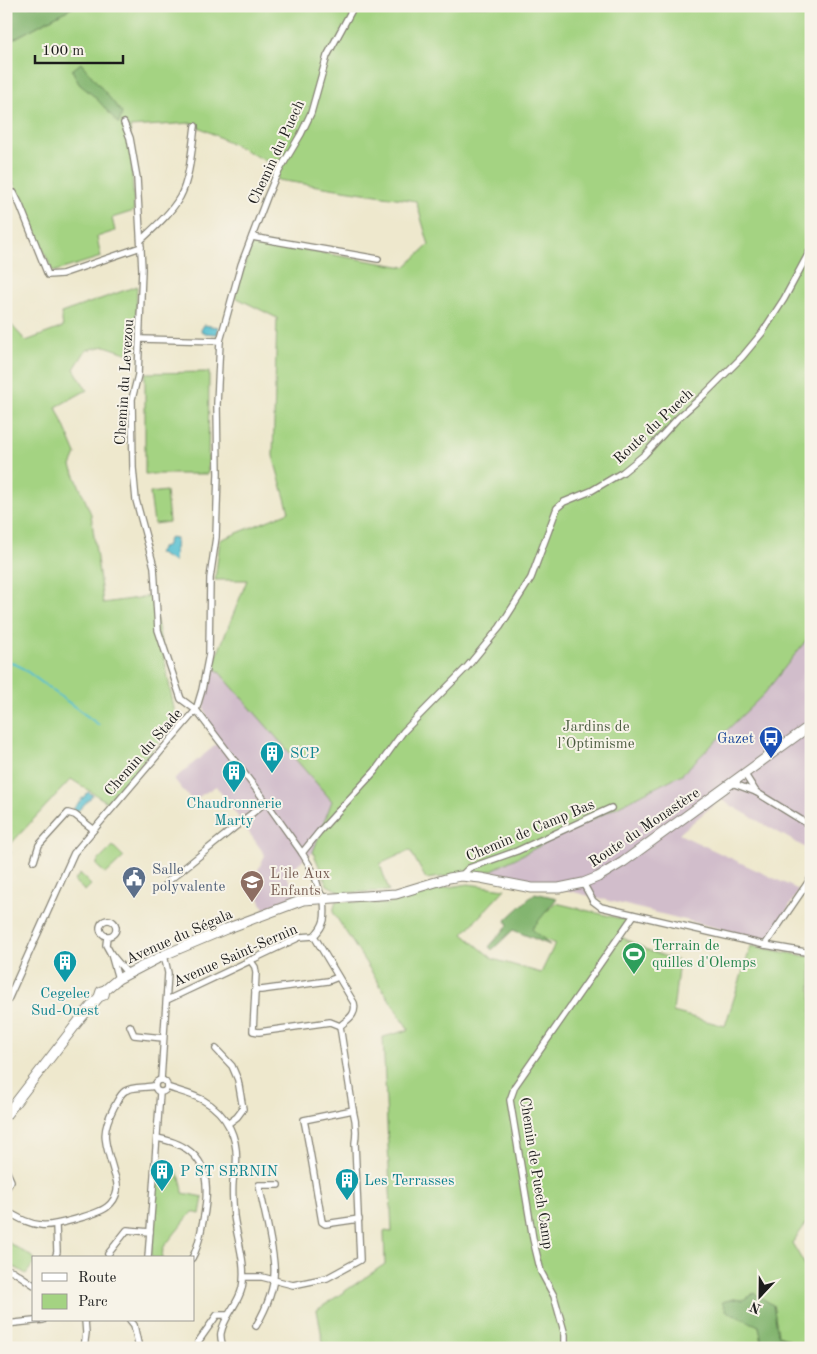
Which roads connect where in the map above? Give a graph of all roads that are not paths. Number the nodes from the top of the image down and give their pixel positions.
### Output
1 (354, 6) edge
2 (124, 122) dead end
3 (195, 126) dead end
4 (14, 193) dead end
5 (252, 237) junction
6 (141, 243) junction
7 (811, 249) edge
8 (378, 259) dead end
9 (140, 339) junction
10 (220, 341) junction
11 (196, 710) junction
12 (811, 725) edge
13 (744, 774) junction
14 (732, 783) junction
15 (756, 792) junction
16 (266, 802) junction
17 (611, 808) dead end
18 (811, 826) edge
19 (93, 829) junction
20 (302, 853) junction
21 (34, 861) dead end
22 (460, 876) junction
23 (811, 878) edge
24 (583, 883) junction
25 (165, 888) dead end
26 (324, 898) junction
27 (634, 915) junction
28 (314, 936) junction
29 (107, 937) dead end
30 (765, 945) junction
31 (811, 953) edge
32 (111, 954) junction
33 (164, 955) junction
34 (250, 960) junction
35 (128, 974) junction
36 (338, 977) junction
37 (118, 979) junction
38 (255, 990) junction
39 (166, 1000) junction
40 (6, 1004) edge
41 (130, 1026) dead end
42 (340, 1026) junction
43 (163, 1038) junction
44 (216, 1049) dead end
45 (161, 1080) junction
46 (154, 1086) junction
47 (167, 1087) junction
48 (160, 1093) junction
49 (353, 1110) junction
50 (6, 1115) edge
51 (229, 1123) junction
52 (157, 1138) junction
53 (6, 1170) edge
54 (278, 1185) dead end
55 (6, 1189) edge
56 (6, 1211) edge
57 (358, 1219) junction
58 (56, 1225) junction
59 (150, 1232) junction
60 (108, 1254) dead end
61 (56, 1256) edge
62 (148, 1256) edge
63 (193, 1256) edge
64 (6, 1269) edge
65 (244, 1277) junction
66 (273, 1280) junction
67 (32, 1284) edge
68 (228, 1315) junction
69 (32, 1321) edge
70 (85, 1322) edge
71 (132, 1322) edge
72 (6, 1324) edge
73 (256, 1326) dead end
74 (198, 1342) dead end
75 (84, 1348) edge
76 (139, 1348) edge
77 (223, 1348) edge
78 (565, 1348) edge

1 - 5 street, Chemin du Puech
2 - 6 street, Chemin du Levezou
3 - 6 street
4 - 6 street
5 - 8 street
5 - 10 street, Chemin du Puech
6 - 9 street, Chemin du Levezou
7 - 20 street, Route du Puech
9 - 10 street
9 - 11 street, Chemin du Levezou
10 - 11 street, Chemin du Stade
11 - 16 street
11 - 19 street, Chemin du Stade
12 - 13 street, Route du Monastère
13 - 14 street, Route du Monastère
13 - 15 street
14 - 15 street
14 - 24 street, Route du Monastère
15 - 18 street
16 - 20 street
16 - 25 street
17 - 22 street, Chemin de Camp Bas
19 - 21 street
19 - 40 street, Chemin du Stade
20 - 26 street
22 - 24 street, Route du Monastère
22 - 26 street, Route du Monastère
23 - 30 street
24 - 27 street
26 - 28 street
26 - 33 street, Avenue du Ségala
27 - 30 street
27 - 78 street, Chemin de Puech Camp
28 - 34 street, Avenue Saint-Sernin
28 - 36 street
29 - 32 street
30 - 31 street
32 - 35 street
32 - 37 street
33 - 35 street, Avenue du Ségala
33 - 39 street, Avenue Saint-Sernin
34 - 38 street
34 - 39 street, Avenue Saint-Sernin
35 - 37 street, Avenue du Ségala
36 - 38 street
36 - 42 street
37 - 50 street, Avenue du Ségala
38 - 42 street
39 - 43 street, Avenue Saint-Sernin
41 - 43 street
42 - 49 street
43 - 45 street, Avenue Saint-Sernin
44 - 51 street
45 - 46 street
45 - 47 street
46 - 48 street
46 - 58 street
47 - 48 street
47 - 51 street
48 - 52 street
49 - 57 street
49 - 57 street
51 - 65 street
52 - 59 street
52 - 63 street
53 - 55 street
54 - 66 street
56 - 58 street
57 - 66 street
58 - 61 street
59 - 60 street
59 - 62 street
64 - 67 street
65 - 66 street
65 - 68 street
66 - 73 street
68 - 74 street
68 - 77 street
69 - 72 street
70 - 75 street
71 - 76 street

